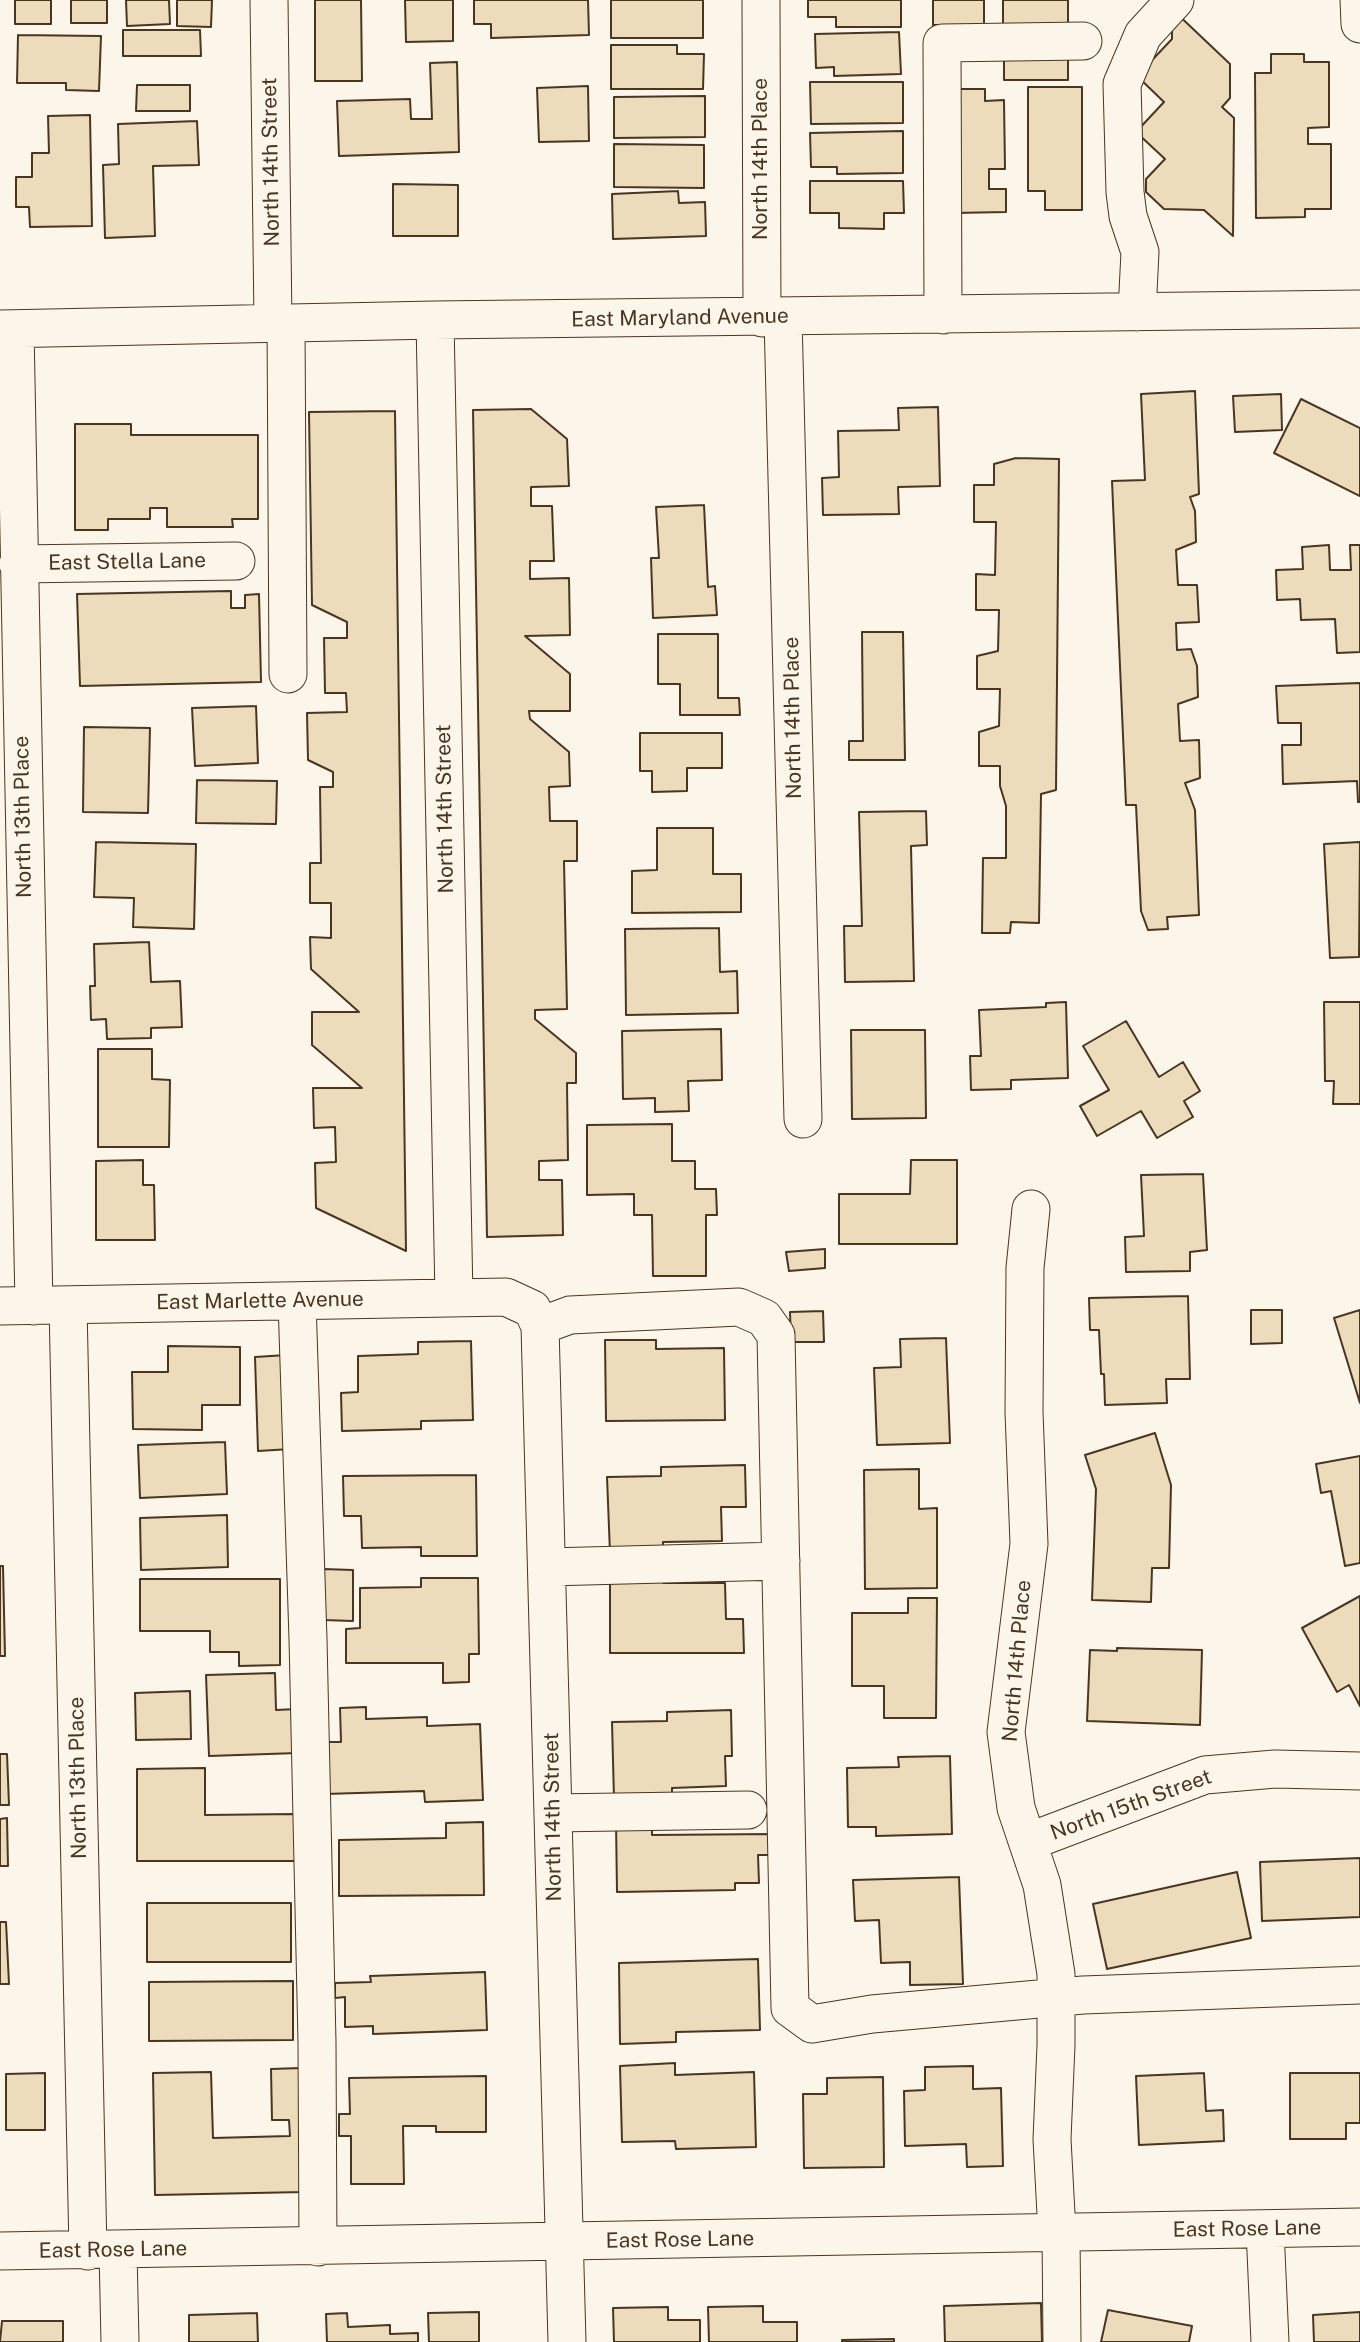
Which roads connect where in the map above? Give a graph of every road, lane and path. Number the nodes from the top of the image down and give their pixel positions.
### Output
1 (269, 0) edge
2 (761, 0) edge
3 (1175, 0) edge
4 (1359, 0) edge
5 (1360, 24) edge
6 (1083, 41) dead end
7 (1360, 309) edge
8 (1137, 312) junction
9 (943, 315) junction
10 (773, 318) junction
11 (435, 320) junction
12 (280, 324) junction
13 (7, 329) edge
14 (236, 561) dead end
15 (18, 564) junction
16 (288, 674) dead end
17 (803, 1119) dead end
18 (1031, 1209) dead end
19 (454, 1298) junction
20 (297, 1301) junction
21 (34, 1306) edge
22 (530, 1314) junction
23 (781, 1561) junction
24 (547, 1567) junction
25 (1360, 1771) edge
26 (748, 1810) dead end
27 (553, 1813) junction
28 (1028, 1842) junction
29 (1360, 1984) edge
30 (1056, 1998) junction
31 (1360, 2227) edge
32 (1265, 2229) junction
33 (1059, 2233) junction
34 (564, 2242) junction
35 (318, 2247) junction
36 (0, 2251) edge
37 (103, 2251) junction
38 (120, 2342) edge
39 (567, 2342) edge
40 (1062, 2342) edge
41 (1270, 2342) edge

1 - 12 street, North 14th Street
2 - 10 street, North 14th Place
3 - 8 street
4 - 5 street
6 - 9 street
7 - 8 street, East Maryland Avenue
8 - 9 street, East Maryland Avenue
9 - 10 street, East Maryland Avenue
10 - 11 street, East Maryland Avenue
10 - 17 street, North 14th Place
11 - 12 street, East Maryland Avenue
11 - 19 street, North 14th Street
12 - 13 street, East Maryland Avenue
12 - 16 street, North 14th Street
13 - 15 street, North 13th Place
14 - 15 street, East Stella Lane
15 - 21 street, North 13th Place
18 - 28 street, North 14th Place
19 - 20 street, East Marlette Avenue
19 - 22 street, East Marlette Avenue
20 - 21 street, East Marlette Avenue
20 - 35 street
21 - 37 street, North 13th Place
22 - 23 street
22 - 24 street, North 14th Street
23 - 24 street
23 - 30 street
24 - 27 street, North 14th Street
25 - 28 street, North 15th Street
26 - 27 street
27 - 34 street, North 14th Street
28 - 30 street, North 14th Place
29 - 30 street
30 - 33 street, North 14th Place
31 - 32 street, East Rose Lane
32 - 33 street, East Rose Lane
32 - 41 street
33 - 34 street, East Rose Lane
33 - 40 street, North 14th Place
34 - 35 street, East Rose Lane
34 - 39 street, North 14th Street
35 - 37 street, East Rose Lane
36 - 37 street, East Rose Lane
37 - 38 street, North 13th Place

